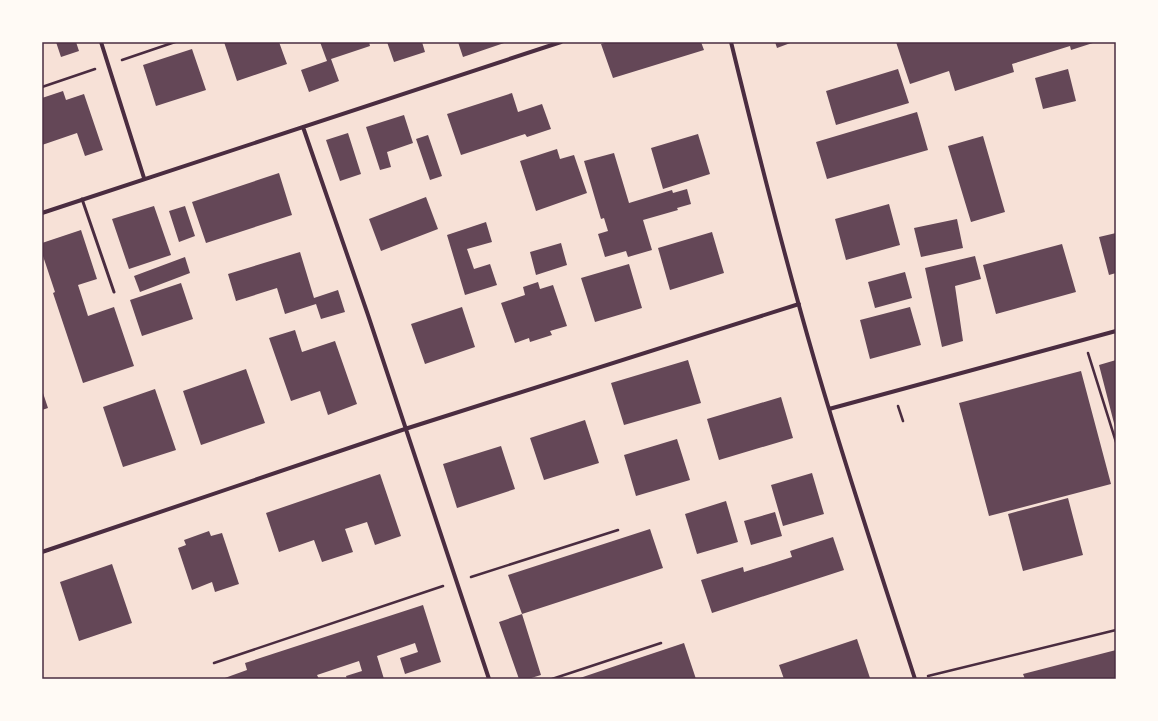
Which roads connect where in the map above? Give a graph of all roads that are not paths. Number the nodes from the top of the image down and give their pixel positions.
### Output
1 (101, 42) edge
2 (561, 42) edge
3 (731, 42) edge
4 (303, 128) junction
5 (144, 178) junction
6 (82, 199) junction
7 (42, 213) edge
8 (114, 292) dead end
9 (799, 304) junction
10 (1116, 331) edge
11 (829, 409) junction
12 (405, 429) junction
13 (42, 552) edge
14 (489, 679) edge
15 (914, 679) edge

1 - 5 street
2 - 4 street
3 - 9 street
4 - 5 street
4 - 12 street
5 - 6 street
6 - 7 street
6 - 8 lane
9 - 11 street
9 - 12 street
10 - 11 street
11 - 15 street
12 - 13 street
12 - 14 street

